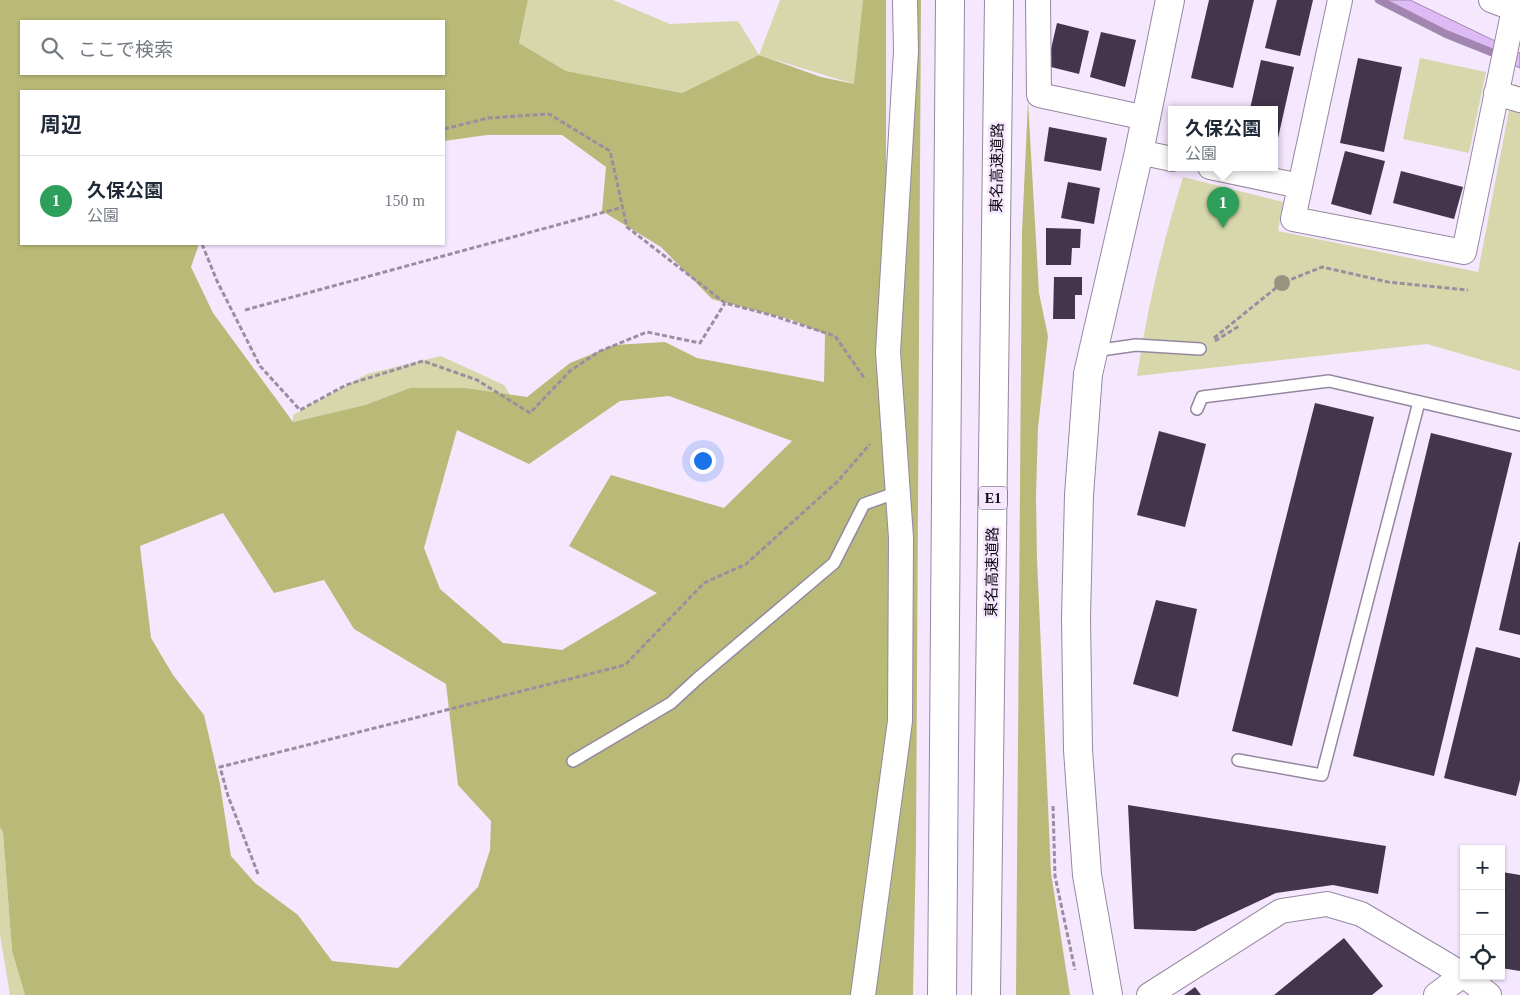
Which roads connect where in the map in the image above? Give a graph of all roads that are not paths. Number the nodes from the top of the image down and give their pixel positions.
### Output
1 (905, 0) edge
2 (950, 0) edge
3 (999, 0) edge
4 (1038, 0) edge
5 (1170, 0) edge
6 (1340, 0) edge
7 (1491, 0) edge
8 (1517, 7) edge
9 (1498, 83) junction
10 (1520, 100) edge
11 (1146, 118) junction
12 (1138, 152) junction
13 (1168, 158) edge
14 (1229, 171) edge
15 (1300, 186) junction
16 (1200, 349) road end
17 (1094, 351) junction
18 (1419, 402) junction
19 (1197, 409) dead end
20 (1520, 425) edge
21 (898, 492) junction
22 (1238, 760) dead end
23 (573, 761) dead end
24 (1460, 974) edge
25 (1460, 979) edge
26 (1469, 980) edge
27 (863, 995) edge
28 (942, 995) edge
29 (986, 995) edge
30 (1108, 995) edge
31 (1149, 995) edge
32 (1436, 995) edge
33 (1489, 995) edge

1 - 21 street
2 - 28 main road
3 - 29 main road, 東名高速道路 / E1
4 - 11 street
5 - 11 main road
6 - 15 street
7 - 8 street
8 - 9 street
9 - 10 street
9 - 15 street
11 - 12 main road
12 - 13 street
12 - 17 main road
14 - 15 street
16 - 17 lane
17 - 30 main road
18 - 19 lane
18 - 20 lane
18 - 22 lane
21 - 23 lane
21 - 27 street
24 - 31 street
25 - 32 street
26 - 33 street

